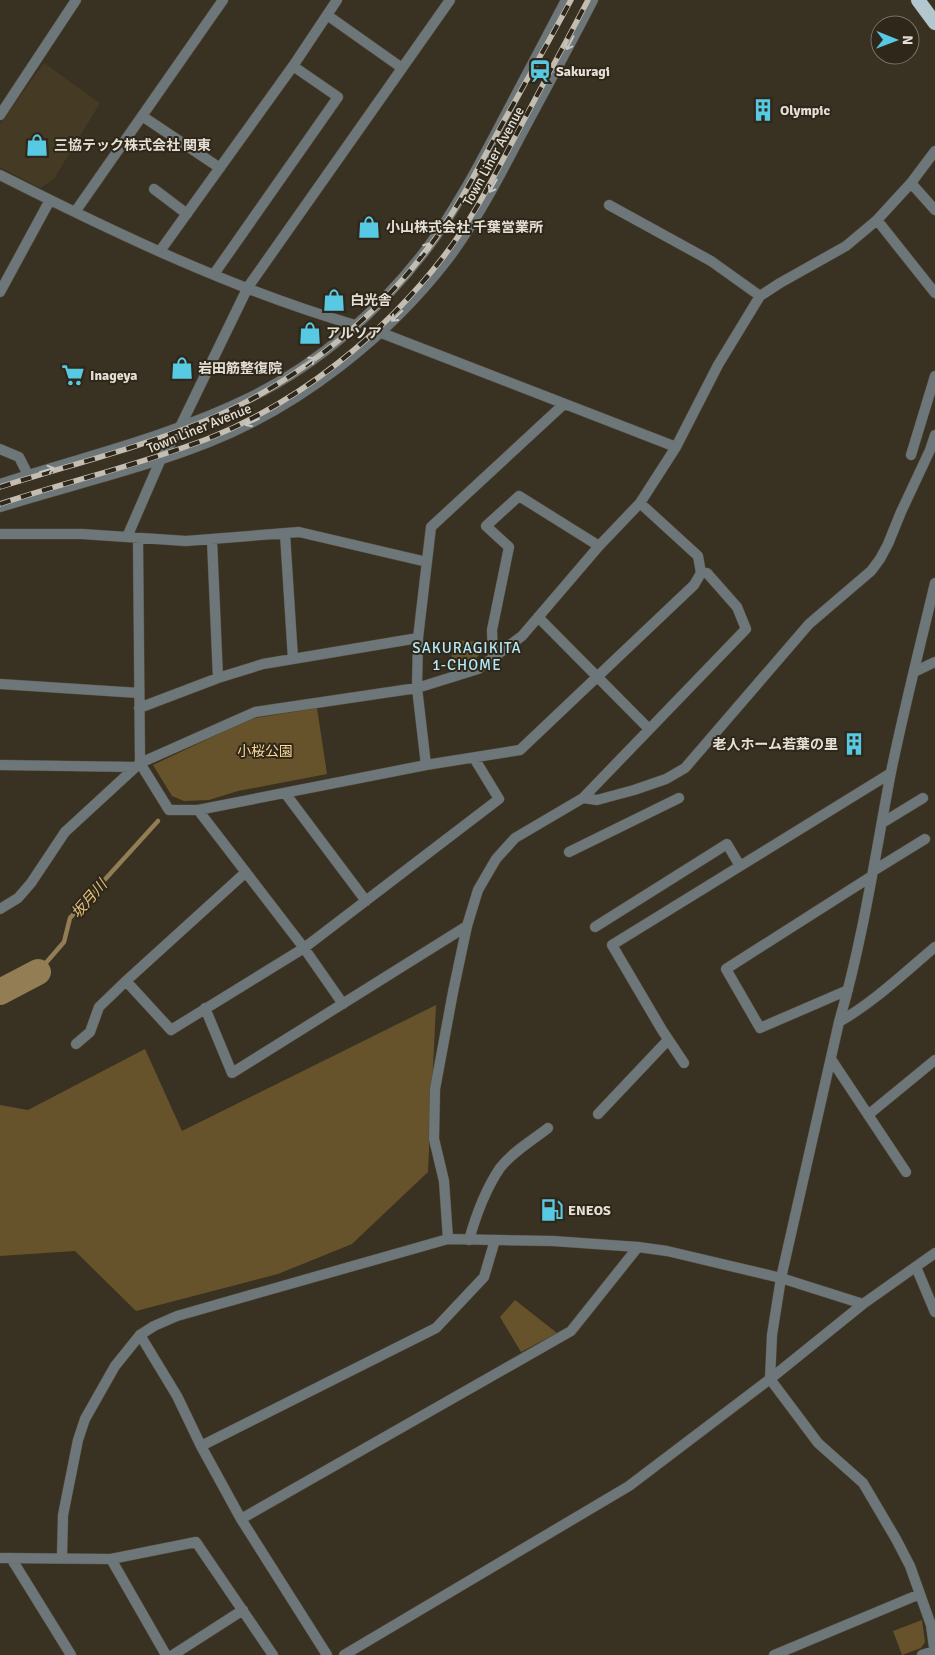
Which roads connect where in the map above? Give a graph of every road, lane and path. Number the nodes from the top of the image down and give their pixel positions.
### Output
1 (76, 0) edge
2 (223, 0) edge
3 (337, 0) edge
4 (450, 0) edge
5 (566, 0) edge
6 (593, 0) edge
7 (918, 0) edge
8 (327, 15) junction
9 (935, 23) edge
10 (294, 66) junction
11 (402, 68) junction
12 (0, 115) edge
13 (142, 116) junction
14 (935, 151) edge
15 (220, 168) junction
16 (0, 175) edge
17 (911, 182) junction
18 (154, 189) dead end
19 (50, 200) junction
20 (609, 205) dead end
21 (935, 210) edge
22 (75, 212) junction
23 (187, 214) junction
24 (878, 220) junction
25 (160, 252) junction
26 (214, 274) junction
27 (248, 288) junction
28 (0, 292) edge
29 (935, 293) edge
30 (760, 296) junction
31 (355, 325) junction
32 (379, 332) junction
33 (935, 376) edge
34 (564, 404) junction
35 (180, 427) junction
36 (935, 435) edge
37 (676, 447) junction
38 (0, 449) edge
39 (911, 455) dead end
40 (160, 461) junction
41 (28, 476) junction
42 (0, 484) edge
43 (640, 503) junction
44 (0, 507) edge
45 (0, 534) edge
46 (285, 534) junction
47 (132, 537) junction
48 (212, 540) junction
49 (599, 546) junction
50 (427, 562) junction
51 (700, 573) junction
52 (935, 583) edge
53 (538, 617) junction
54 (418, 638) junction
55 (493, 658) junction
56 (293, 659) junction
57 (935, 662) edge
58 (914, 672) junction
59 (598, 677) junction
60 (218, 678) junction
61 (0, 684) edge
62 (417, 688) junction
63 (139, 693) junction
64 (139, 708) junction
65 (649, 729) junction
66 (474, 758) junction
67 (0, 765) edge
68 (138, 765) junction
69 (426, 765) junction
70 (891, 773) junction
71 (285, 793) junction
72 (583, 798) junction
73 (679, 798) dead end
74 (923, 798) dead end
75 (198, 810) junction
76 (882, 824) junction
77 (925, 839) dead end
78 (568, 852) dead end
79 (740, 866) junction
80 (246, 872) junction
81 (872, 874) junction
82 (366, 901) junction
83 (0, 908) edge
84 (467, 926) junction
85 (595, 928) dead end
86 (935, 947) edge
87 (304, 948) junction
88 (126, 981) junction
89 (848, 990) junction
90 (344, 1004) junction
91 (205, 1008) junction
92 (839, 1022) junction
93 (668, 1040) junction
94 (76, 1044) dead end
95 (831, 1059) junction
96 (935, 1060) edge
97 (684, 1063) dead end
98 (598, 1114) dead end
99 (868, 1115) junction
100 (548, 1128) dead end
101 (906, 1172) dead end
102 (448, 1239) junction
103 (469, 1240) junction
104 (495, 1240) junction
105 (638, 1247) junction
106 (935, 1253) edge
107 (916, 1267) junction
108 (781, 1278) junction
109 (863, 1304) junction
110 (935, 1312) edge
111 (140, 1335) junction
112 (770, 1379) junction
113 (201, 1446) junction
114 (241, 1519) junction
115 (62, 1557) junction
116 (5, 1558) edge
117 (111, 1559) junction
118 (920, 1594) junction
119 (242, 1610) junction
120 (933, 1624) edge
121 (934, 1651) edge
122 (71, 1655) edge
123 (166, 1655) edge
124 (173, 1655) edge
125 (273, 1655) edge
126 (327, 1655) edge
127 (344, 1655) edge
128 (774, 1655) edge
129 (922, 1655) edge
130 (935, 1655) edge

1 - 12 street
2 - 13 street
3 - 8 street
4 - 11 street
31 -> 5 street, Town Liner Avenue
6 -> 32 street, Town Liner Avenue
7 - 9 highway
8 - 10 street
8 - 11 street
10 - 15 street
10 - 26 street
11 - 27 street
13 - 15 street
13 - 22 street
14 - 17 street
15 - 23 street
16 - 19 street
17 - 21 street
17 - 24 street
18 - 23 street
19 - 22 street
19 - 28 street
20 - 30 street
22 - 25 street
23 - 25 street
24 - 29 street
24 - 30 street
25 - 26 street
26 - 27 street
27 - 31 street
27 - 35 street
30 - 37 street
35 -> 31 street, Town Liner Avenue
32 - 34 street
32 -> 40 street, Town Liner Avenue
33 - 39 street
34 - 37 street
34 - 50 street
35 - 40 street
41 -> 35 street, Town Liner Avenue
36 - 72 street
37 - 43 street
38 - 41 street
40 - 44 street, Town Liner Avenue
40 - 47 street
41 - 42 street, Town Liner Avenue
43 - 49 street
43 - 51 street
45 - 47 street
46 - 48 street
46 - 50 street
46 - 56 street
47 - 48 street
47 - 63 street
48 - 60 street
49 - 53 street
49 - 55 street
50 - 54 street
51 - 59 street
51 - 65 street
52 - 58 street
53 - 55 street
53 - 59 street
54 - 56 street
54 - 62 street
55 - 62 street
56 - 60 street
57 - 58 street
58 - 70 street
59 - 65 street
59 - 66 street
60 - 64 street
61 - 63 street
62 - 68 street
62 - 69 street
63 - 64 street
64 - 68 street
65 - 72 street
66 - 69 street
66 - 82 street
67 - 68 street
68 - 75 street
68 - 83 street
69 - 71 street
70 - 76 street
70 - 79 street
71 - 75 street
71 - 82 street
72 - 84 street
73 - 78 street
74 - 76 street
75 - 80 street
76 - 81 street
77 - 81 street
79 - 85 street
79 - 93 street
80 - 87 street
80 - 88 street
81 - 89 street
81 - 89 street
82 - 87 street
84 - 90 street
84 - 102 street
86 - 92 street
87 - 90 street
87 - 91 street
88 - 91 street
88 - 94 street
89 - 92 street
90 - 91 street
92 - 95 street
93 - 97 street
93 - 98 street
95 - 99 street
95 - 108 street
96 - 99 street
99 - 101 street
100 - 103 street
102 - 103 street
102 - 111 street
103 - 104 street
104 - 105 street
104 - 113 street
105 - 108 street
105 - 114 street
106 - 107 street
107 - 109 street
107 - 110 street
108 - 109 street
108 - 112 street
109 - 112 street
111 - 113 street
111 - 115 street
112 - 118 street
112 - 127 street
113 - 114 street
114 - 126 street
115 - 116 street
115 - 117 street
116 - 122 street
117 - 119 street
117 - 123 street
118 - 120 street
118 - 128 street
119 - 124 street
119 - 125 street
120 - 121 street
121 - 129 street
121 - 130 street

